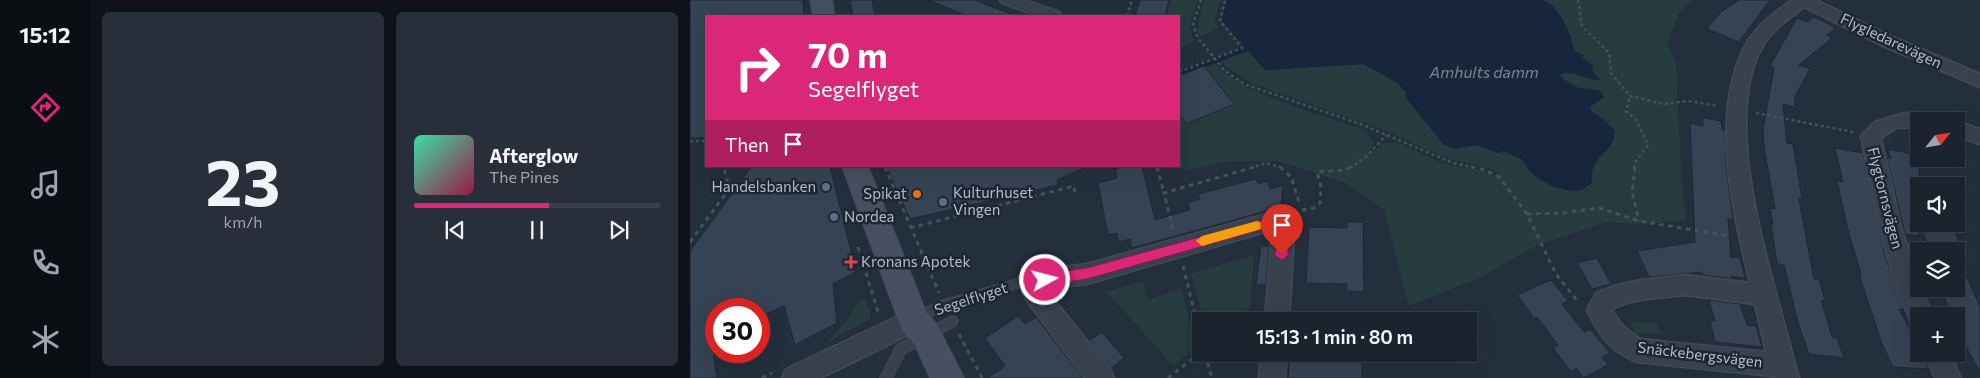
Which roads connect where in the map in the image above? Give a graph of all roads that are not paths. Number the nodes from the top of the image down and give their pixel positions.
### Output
1 (821, 0) edge
2 (1008, 0) edge
3 (1803, 0) edge
4 (824, 15) edge
5 (1050, 15) edge
6 (1980, 80) edge
7 (1910, 120) edge
8 (1965, 131) edge
9 (1980, 137) edge
10 (855, 167) edge
11 (1029, 281) junction
12 (1763, 295) junction
13 (1917, 307) edge
14 (1278, 312) edge
15 (930, 325) junction
16 (1273, 362) edge
17 (1941, 362) edge
18 (1784, 371) edge
19 (787, 374) edge
20 (886, 378) edge
21 (946, 378) edge
22 (1101, 378) edge
23 (1272, 378) edge
24 (1948, 378) edge

1 - 4 street
2 - 5 street
3 - 6 street, Flygledarevägen
3 - 12 street, Snäckebergsvägen
7 - 13 street, Flygtornsvägen
8 - 9 street
10 - 15 street
11 - 14 street, Segelflyget
11 - 15 lane, Segelflyget
11 - 22 street
12 - 18 street, Snäckebergsvägen
12 - 18 street, Snäckebergsvägen
15 - 19 street
15 - 20 lane, Segelflyget
15 - 21 street
16 - 23 street
17 - 24 street

